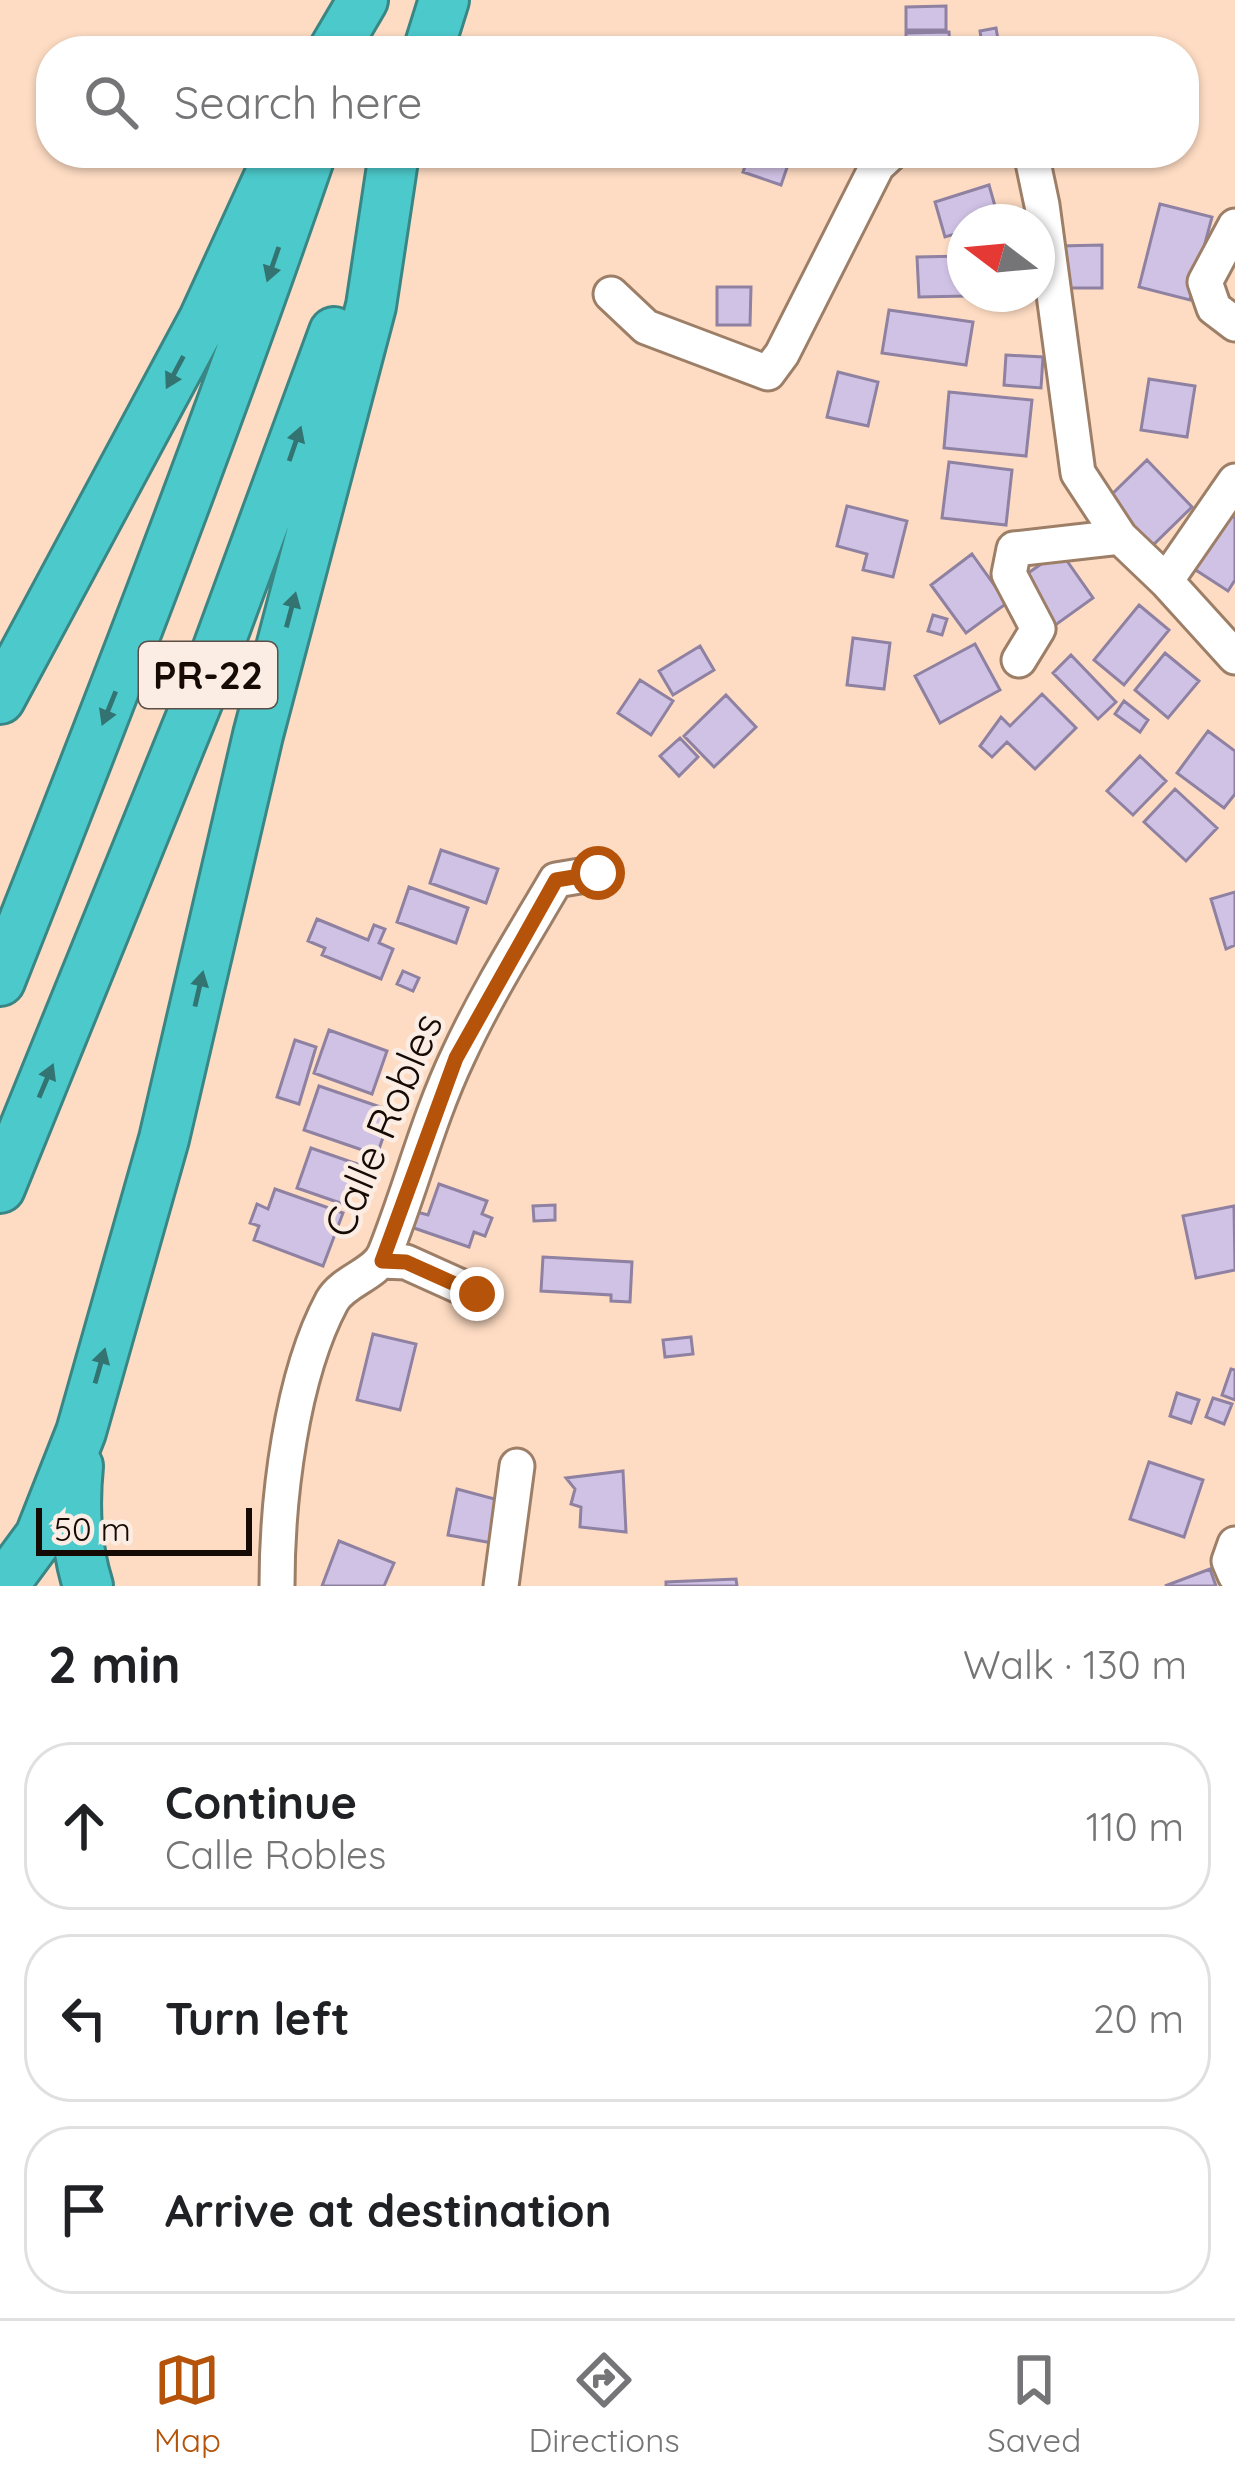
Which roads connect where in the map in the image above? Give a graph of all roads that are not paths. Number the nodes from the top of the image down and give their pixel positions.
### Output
1 (363, 0) edge
2 (444, 0) edge
3 (342, 36) edge
4 (351, 36) edge
5 (433, 36) edge
6 (273, 168) edge
7 (306, 168) edge
8 (390, 168) edge
9 (392, 168) edge
10 (876, 168) edge
11 (1033, 168) edge
12 (1235, 226) edge
13 (611, 294) dead end
14 (1235, 324) edge
15 (1235, 481) edge
16 (1120, 537) junction
17 (1166, 580) junction
18 (1235, 657) edge
19 (1019, 660) dead end
20 (0, 700) edge
21 (598, 873) dead end
22 (0, 981) edge
23 (0, 1189) edge
24 (382, 1261) junction
25 (477, 1294) dead end
26 (81, 1432) junction
27 (517, 1466) dead end
28 (1235, 1544) edge
29 (1235, 1575) edge
30 (3, 1586) edge
31 (88, 1586) edge
32 (278, 1586) edge
33 (501, 1586) edge

1 - 3 highway
1 - 4 highway
2 - 5 highway
6 -> 20 highway
7 -> 22 highway, PR-22
23 -> 8 highway, PR-22
26 -> 9 highway
10 - 13 street
11 - 16 street
12 - 14 street
15 - 17 street
16 - 17 street
16 - 19 street
17 - 18 street
21 - 24 street, Calle Robles
24 - 25 street
24 - 32 street, Calle Robles
26 - 30 highway
26 - 31 highway
27 - 33 street
28 - 29 street

